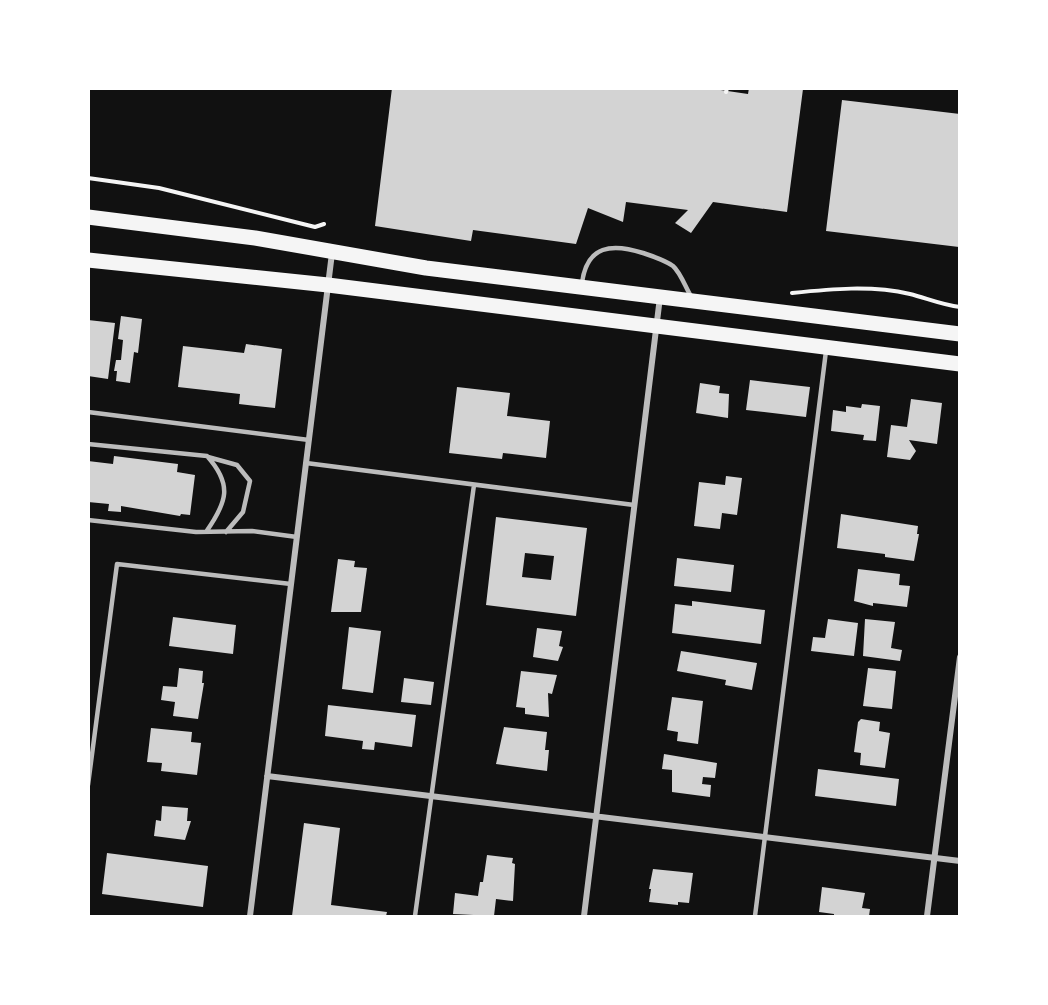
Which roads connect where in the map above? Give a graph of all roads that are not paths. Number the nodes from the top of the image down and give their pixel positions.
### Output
1 (88, 217) edge
2 (332, 253) junction
3 (88, 260) edge
4 (328, 285) junction
5 (582, 287) junction
6 (660, 296) junction
7 (693, 300) junction
8 (656, 327) junction
9 (960, 334) edge
10 (827, 348) junction
11 (960, 364) edge
12 (88, 412) edge
13 (309, 440) junction
14 (88, 444) edge
15 (207, 456) junction
16 (306, 463) junction
17 (474, 485) junction
18 (634, 505) junction
19 (88, 520) edge
20 (206, 532) junction
21 (226, 532) junction
22 (297, 537) junction
23 (291, 584) junction
24 (960, 657) edge
25 (267, 776) junction
26 (88, 785) edge
27 (430, 796) junction
28 (596, 817) junction
29 (765, 836) junction
30 (935, 858) junction
31 (960, 861) edge
32 (250, 916) edge
33 (415, 916) edge
34 (584, 916) edge
35 (755, 916) edge
36 (927, 916) edge

1 - 2 main road
2 - 4 street
2 - 5 main road
3 - 4 main road
4 - 8 main road
4 - 13 street
5 - 6 main road
5 - 7 lane
6 - 7 main road
6 - 8 street
7 - 9 main road
8 - 10 main road
8 - 18 street
10 - 11 main road
10 - 29 lane
12 - 13 lane
13 - 16 street
14 - 15 lane
15 - 20 lane
15 - 21 lane
16 - 17 lane
16 - 22 street
17 - 18 lane
17 - 27 lane
18 - 28 street
19 - 20 lane
20 - 21 lane
21 - 22 lane
22 - 23 street
23 - 25 street
23 - 26 lane
24 - 30 street
25 - 27 street
25 - 32 street
27 - 28 street
27 - 33 lane
28 - 29 street
28 - 34 street
29 - 30 street
29 - 35 lane
30 - 31 street
30 - 36 street

